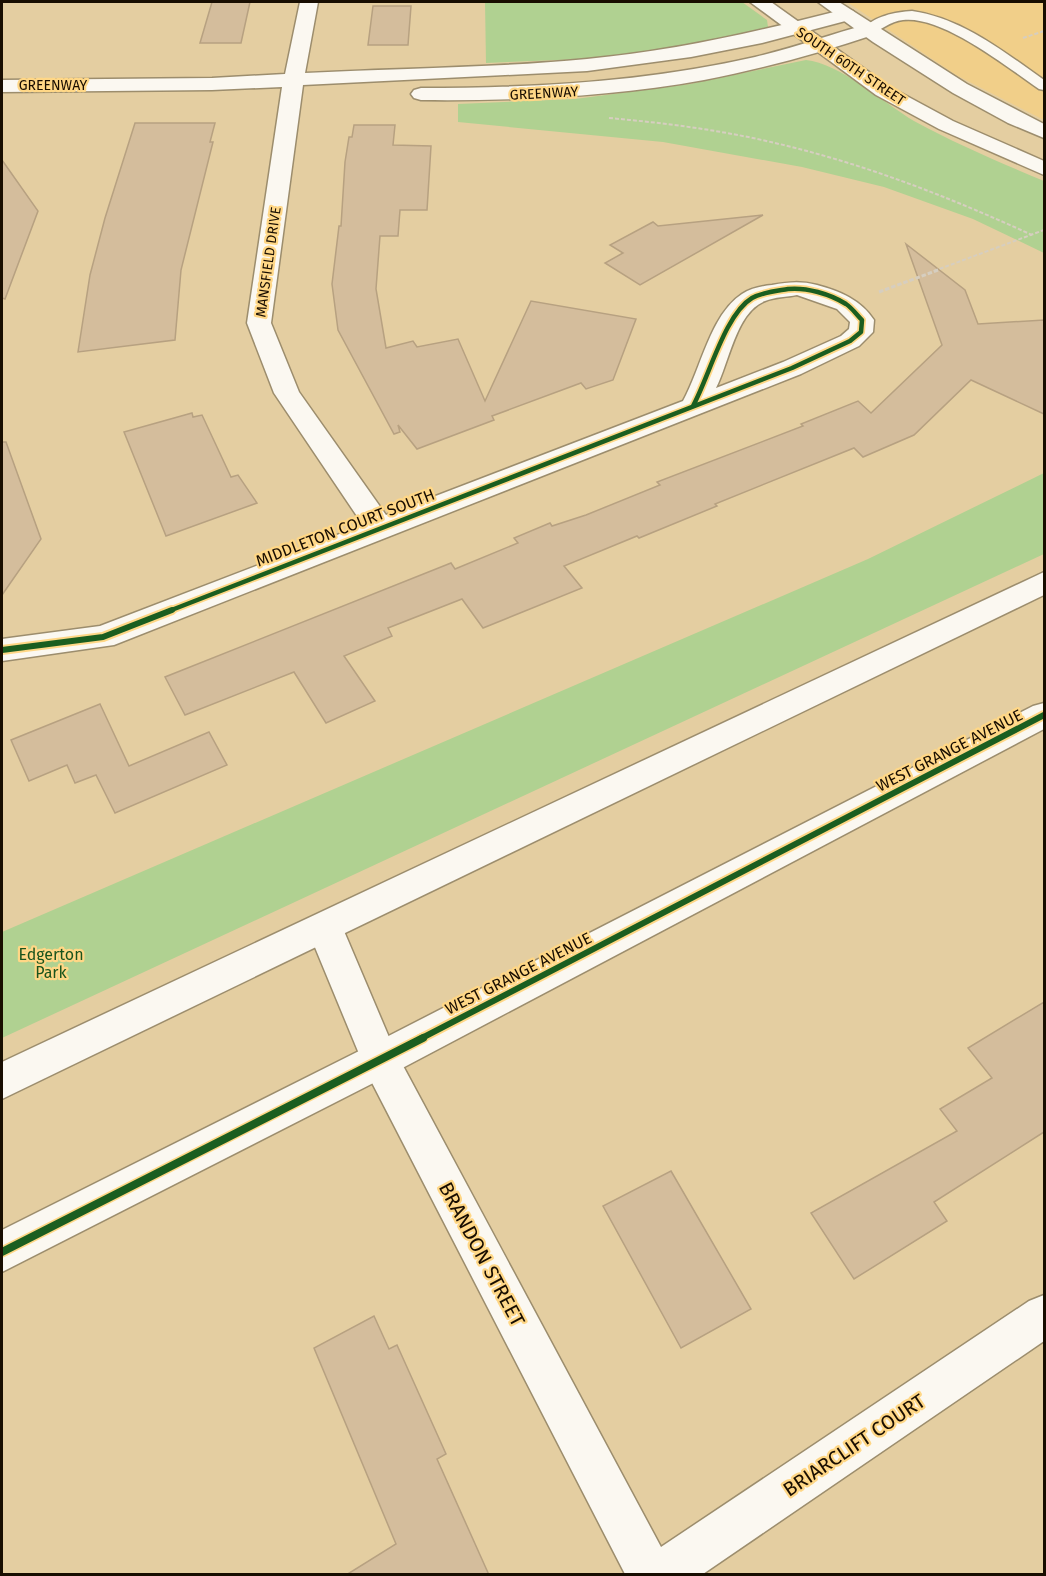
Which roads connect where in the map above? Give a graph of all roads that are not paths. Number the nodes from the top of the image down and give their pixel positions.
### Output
1 (309, 2) edge
2 (759, 2) edge
3 (827, 2) edge
4 (846, 15) junction
5 (796, 28) junction
6 (869, 30) junction
7 (821, 47) junction
8 (293, 85) junction
9 (2, 86) edge
10 (1044, 86) edge
11 (1044, 132) edge
12 (1044, 168) edge
13 (693, 406) junction
14 (380, 528) junction
15 (1044, 583) edge
16 (2, 650) edge
17 (1044, 715) edge
18 (326, 928) junction
19 (380, 1060) junction
20 (2, 1081) edge
21 (2, 1252) edge
22 (1044, 1316) edge
23 (650, 1575) edge
24 (663, 1575) edge

1 - 8 street, MANSFIELD DRIVE
2 - 5 street, SOUTH 60TH STREET
3 - 4 street
4 - 5 street, GREENWAY
4 - 6 street
5 - 7 street, SOUTH 60TH STREET
5 - 8 street, GREENWAY
6 - 7 street, GREENWAY
6 - 10 lane
6 - 11 street
7 - 8 street, GREENWAY
7 - 12 street, SOUTH 60TH STREET
8 - 9 street, GREENWAY
8 - 14 street, MANSFIELD DRIVE
13 - 13 street, MIDDLETON COURT SOUTH
13 - 14 street, MIDDLETON COURT SOUTH
14 - 16 street, MIDDLETON COURT SOUTH
15 - 18 street
17 - 19 street, WEST GRANGE AVENUE
18 - 19 street, BRANDON STREET
18 - 20 street
19 - 21 street, WEST GRANGE AVENUE
19 - 23 street, BRANDON STREET
22 - 24 street, BRIARCLIFT COURT

